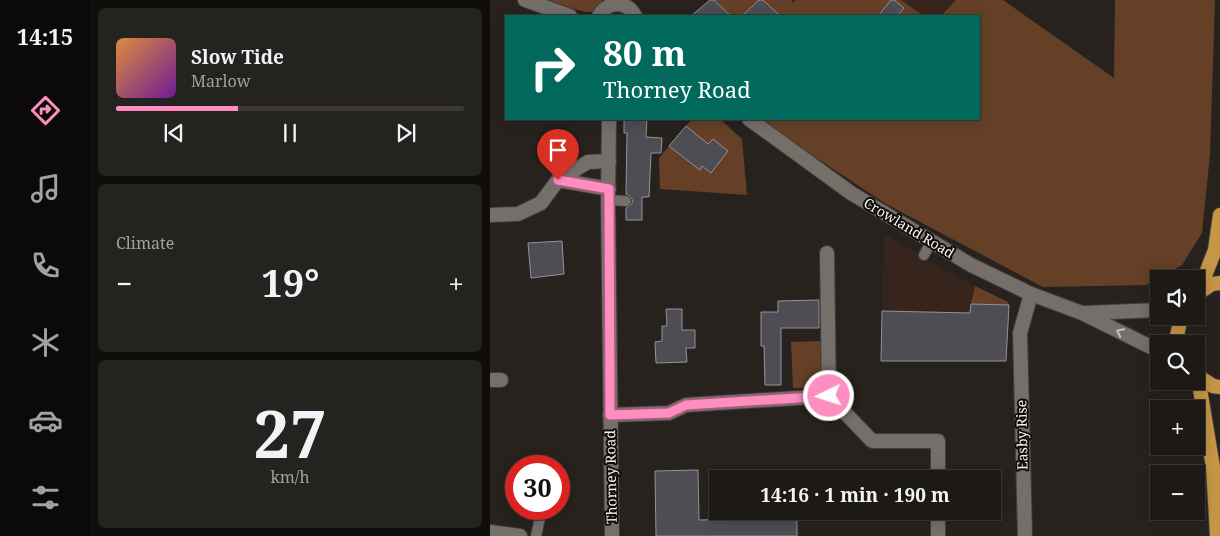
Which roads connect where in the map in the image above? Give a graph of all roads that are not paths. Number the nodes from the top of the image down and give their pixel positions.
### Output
1 (525, 0) edge
2 (624, 6) edge
3 (567, 15) edge
4 (598, 15) edge
5 (609, 120) edge
6 (750, 120) edge
7 (609, 161) junction
8 (558, 180) junction
9 (608, 194) junction
10 (626, 201) dead end
11 (490, 215) edge
12 (1220, 215) edge
13 (931, 242) junction
14 (827, 253) dead end
15 (924, 255) dead end
16 (1205, 274) edge
17 (1220, 282) edge
18 (1205, 290) edge
19 (1031, 294) junction
20 (1150, 310) edge
21 (1082, 313) junction
22 (1150, 347) edge
23 (1205, 381) edge
24 (1220, 387) edge
25 (1199, 390) edge
26 (829, 396) junction
27 (610, 415) junction
28 (938, 470) edge
29 (540, 520) edge
30 (938, 520) edge
31 (490, 532) edge
32 (520, 536) edge
33 (536, 536) edge
34 (612, 536) edge
35 (938, 536) edge
36 (1025, 536) edge
37 (1218, 536) edge

1 - 3 street
2 - 4 street
5 - 7 street, Thorney Road
6 - 13 street, Crowland Road
7 - 8 street
7 - 9 street, Thorney Road
8 - 9 street
8 - 11 street
9 - 10 lane
9 - 27 street, Thorney Road
12 - 16 highway
13 - 15 lane
13 - 19 street, Crowland Road
14 - 26 street
17 - 18 highway
19 - 21 street, Crowland Road
19 - 36 street, Easby Rise
20 - 21 street, Crowland Road
22 -> 21 street, Crowland Road
23 - 24 highway
25 - 37 highway
26 - 27 street
26 - 28 street
27 - 34 street, Thorney Road
29 - 33 lane
30 - 35 street
31 - 32 street

